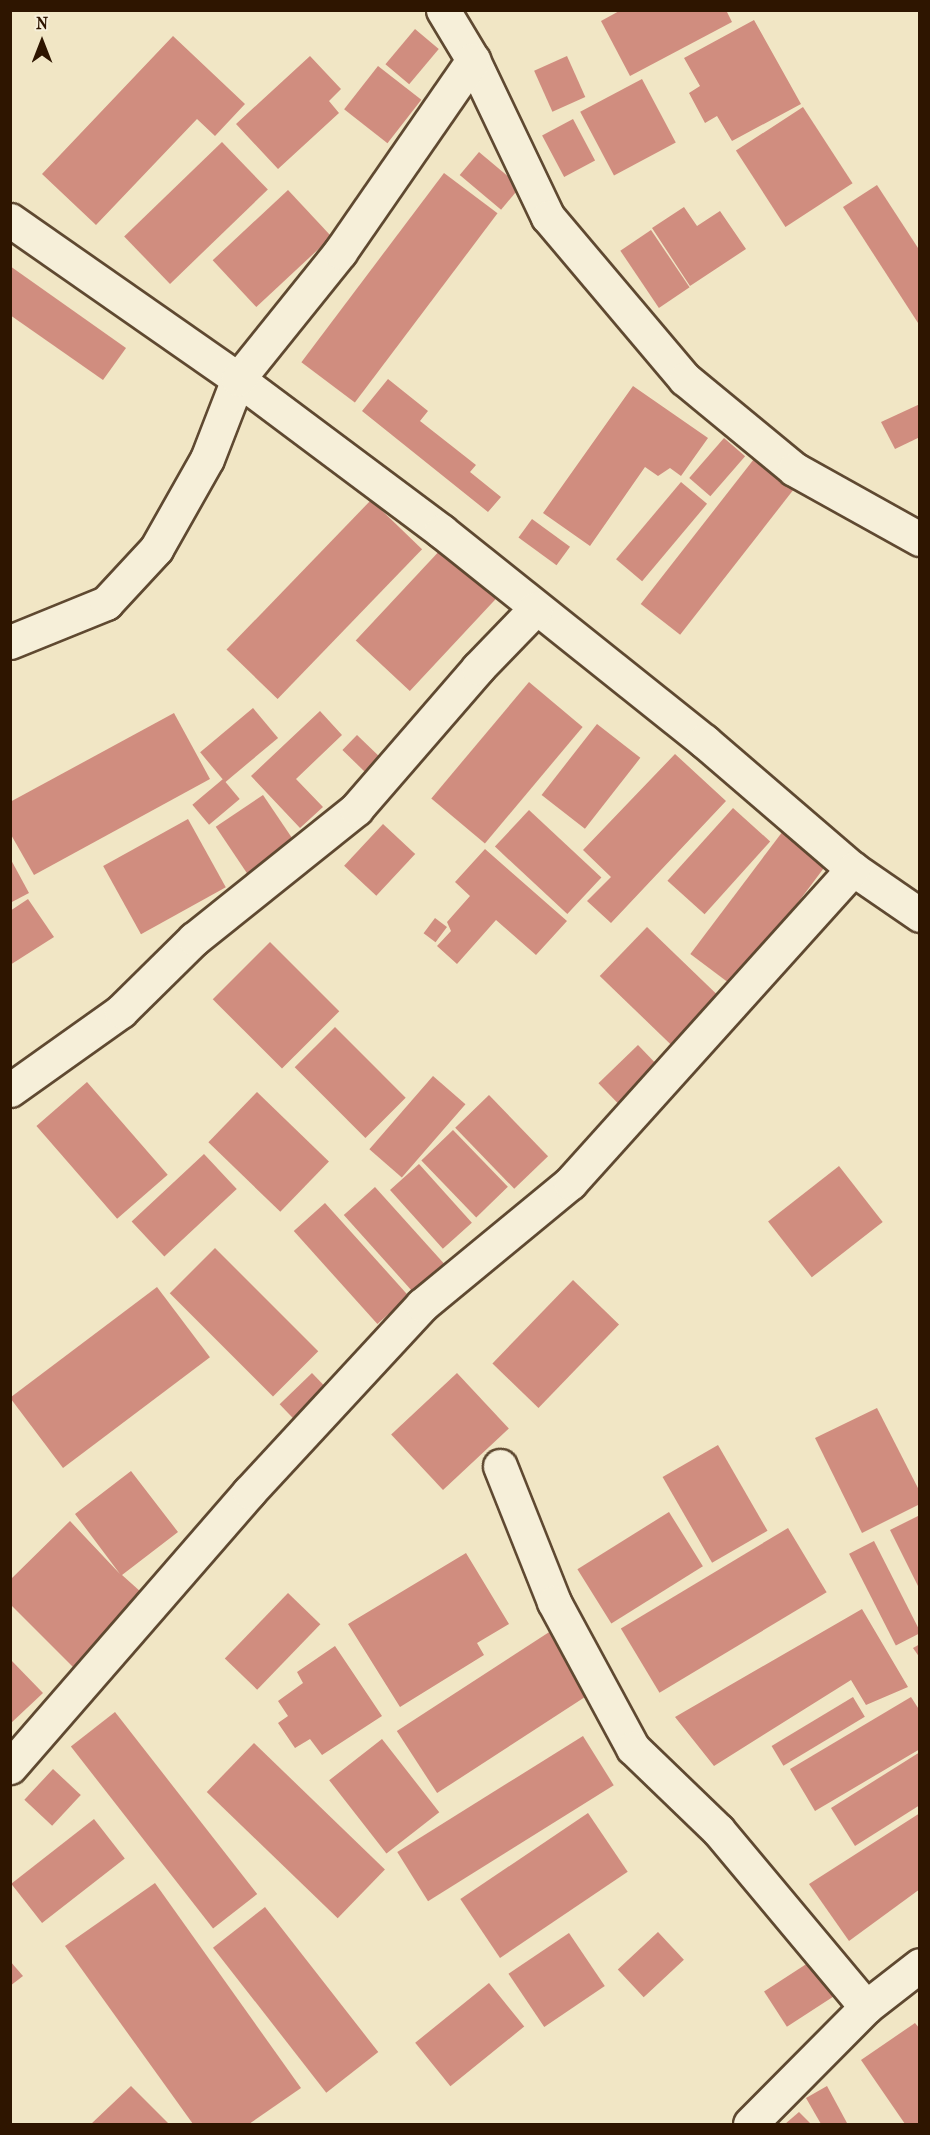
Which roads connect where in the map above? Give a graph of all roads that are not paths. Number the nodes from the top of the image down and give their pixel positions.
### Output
1 (443, 10) edge
2 (473, 60) junction
3 (10, 220) edge
4 (237, 379) junction
5 (920, 539) edge
6 (536, 609) junction
7 (10, 642) edge
8 (853, 869) junction
9 (920, 915) edge
10 (10, 1090) edge
11 (500, 1466) dead end
12 (10, 1767) edge
13 (920, 1965) edge
14 (866, 2007) junction
15 (750, 2124) edge

1 - 2 street
2 - 4 street
2 - 5 street
3 - 4 street
4 - 6 street
4 - 7 street
6 - 8 street
6 - 10 street
8 - 9 street
8 - 12 street
11 - 14 street
13 - 14 street
14 - 15 street

